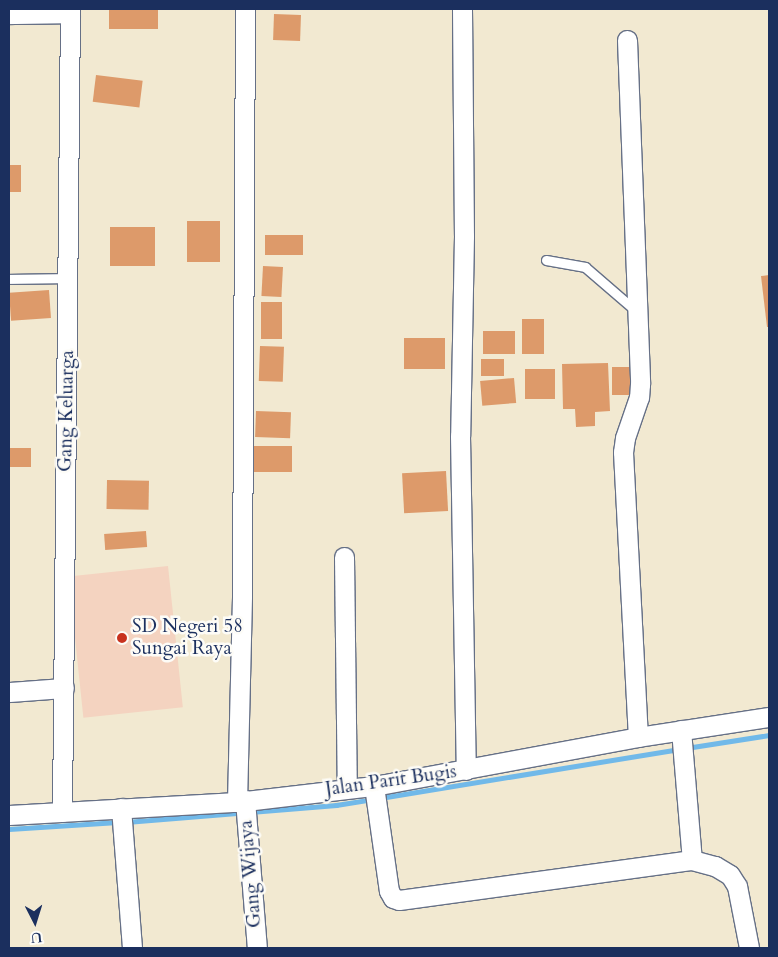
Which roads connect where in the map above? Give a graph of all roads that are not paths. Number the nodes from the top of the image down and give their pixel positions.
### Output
1 (245, 9) edge
2 (462, 9) edge
3 (70, 11) edge
4 (9, 14) edge
5 (627, 40) dead end
6 (546, 260) dead end
7 (68, 278) junction
8 (9, 279) edge
9 (638, 312) junction
10 (344, 558) dead end
11 (64, 688) junction
12 (9, 692) edge
13 (769, 717) edge
14 (681, 730) junction
15 (638, 737) junction
16 (466, 770) junction
17 (374, 786) junction
18 (347, 788) junction
19 (241, 801) junction
20 (121, 808) junction
21 (62, 812) junction
22 (9, 814) edge
23 (692, 860) junction
24 (132, 948) edge
25 (257, 948) edge
26 (749, 948) edge

1 - 19 street, Gang Wijaya
2 - 16 street
3 - 4 street
3 - 7 street, Gang Keluarga
5 - 9 street
6 - 9 lane
7 - 8 lane
7 - 11 street, Gang Keluarga
9 - 15 street
10 - 18 street
11 - 12 street
11 - 21 street, Gang Keluarga
13 - 14 street, Jalan Parit Bugis
14 - 15 street, Jalan Parit Bugis
14 - 23 street
15 - 16 street, Jalan Parit Bugis
16 - 17 street, Jalan Parit Bugis
17 - 18 street, Jalan Parit Bugis
17 - 23 street
18 - 19 street, Jalan Parit Bugis
19 - 20 street, Jalan Parit Bugis
19 - 25 street, Gang Wijaya
20 - 21 street, Jalan Parit Bugis
20 - 24 street
21 - 22 street, Jalan Parit Bugis
23 - 26 street

